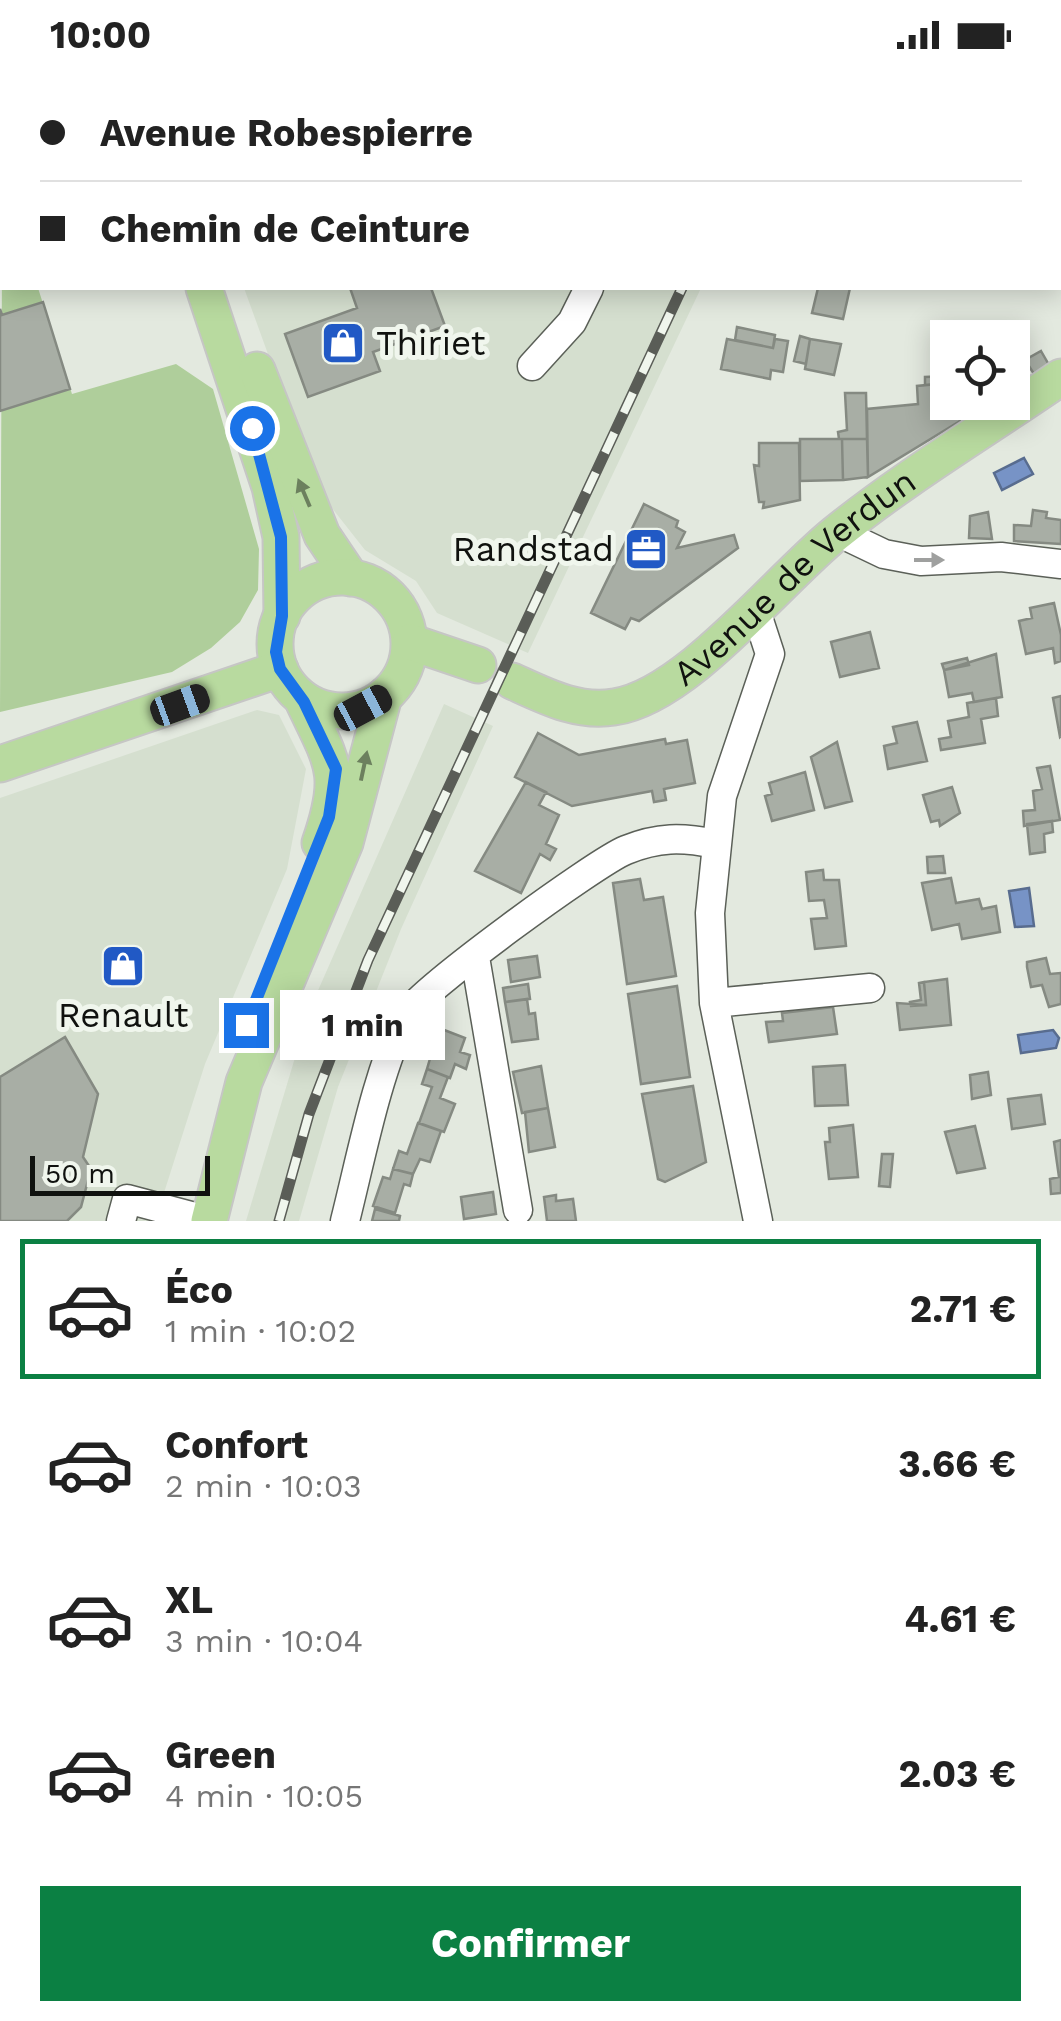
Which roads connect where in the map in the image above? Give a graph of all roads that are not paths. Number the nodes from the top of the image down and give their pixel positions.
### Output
1 (205, 290) edge
2 (227, 290) edge
3 (588, 290) edge
4 (532, 366) dead end
5 (1061, 377) edge
6 (838, 532) junction
7 (1061, 564) edge
8 (351, 578) junction
9 (756, 608) junction
10 (282, 616) junction
11 (410, 642) junction
12 (478, 665) dead end
13 (280, 669) junction
14 (512, 681) dead end
15 (384, 696) junction
16 (304, 702) junction
17 (0, 764) edge
18 (715, 844) junction
19 (475, 957) junction
20 (870, 988) dead end
21 (714, 1004) junction
22 (518, 1210) dead end
23 (197, 1219) edge
24 (122, 1221) edge
25 (345, 1221) edge
26 (758, 1221) edge

1 - 10 main road
8 -> 2 main road
3 - 4 street
5 - 6 main road, Avenue de Verdun
6 -> 7 street
6 - 9 main road, Avenue de Verdun
8 - 10 main road
8 - 11 main road
9 - 14 main road, Avenue de Verdun
9 - 18 street
10 - 13 main road
11 - 12 main road
11 - 15 main road
13 - 16 main road
13 - 17 main road
15 - 16 main road
23 -> 15 main road
16 - 23 main road
18 - 19 street
18 - 21 street
19 - 22 street
19 - 25 street
20 - 21 street
21 - 26 street
23 - 24 street

